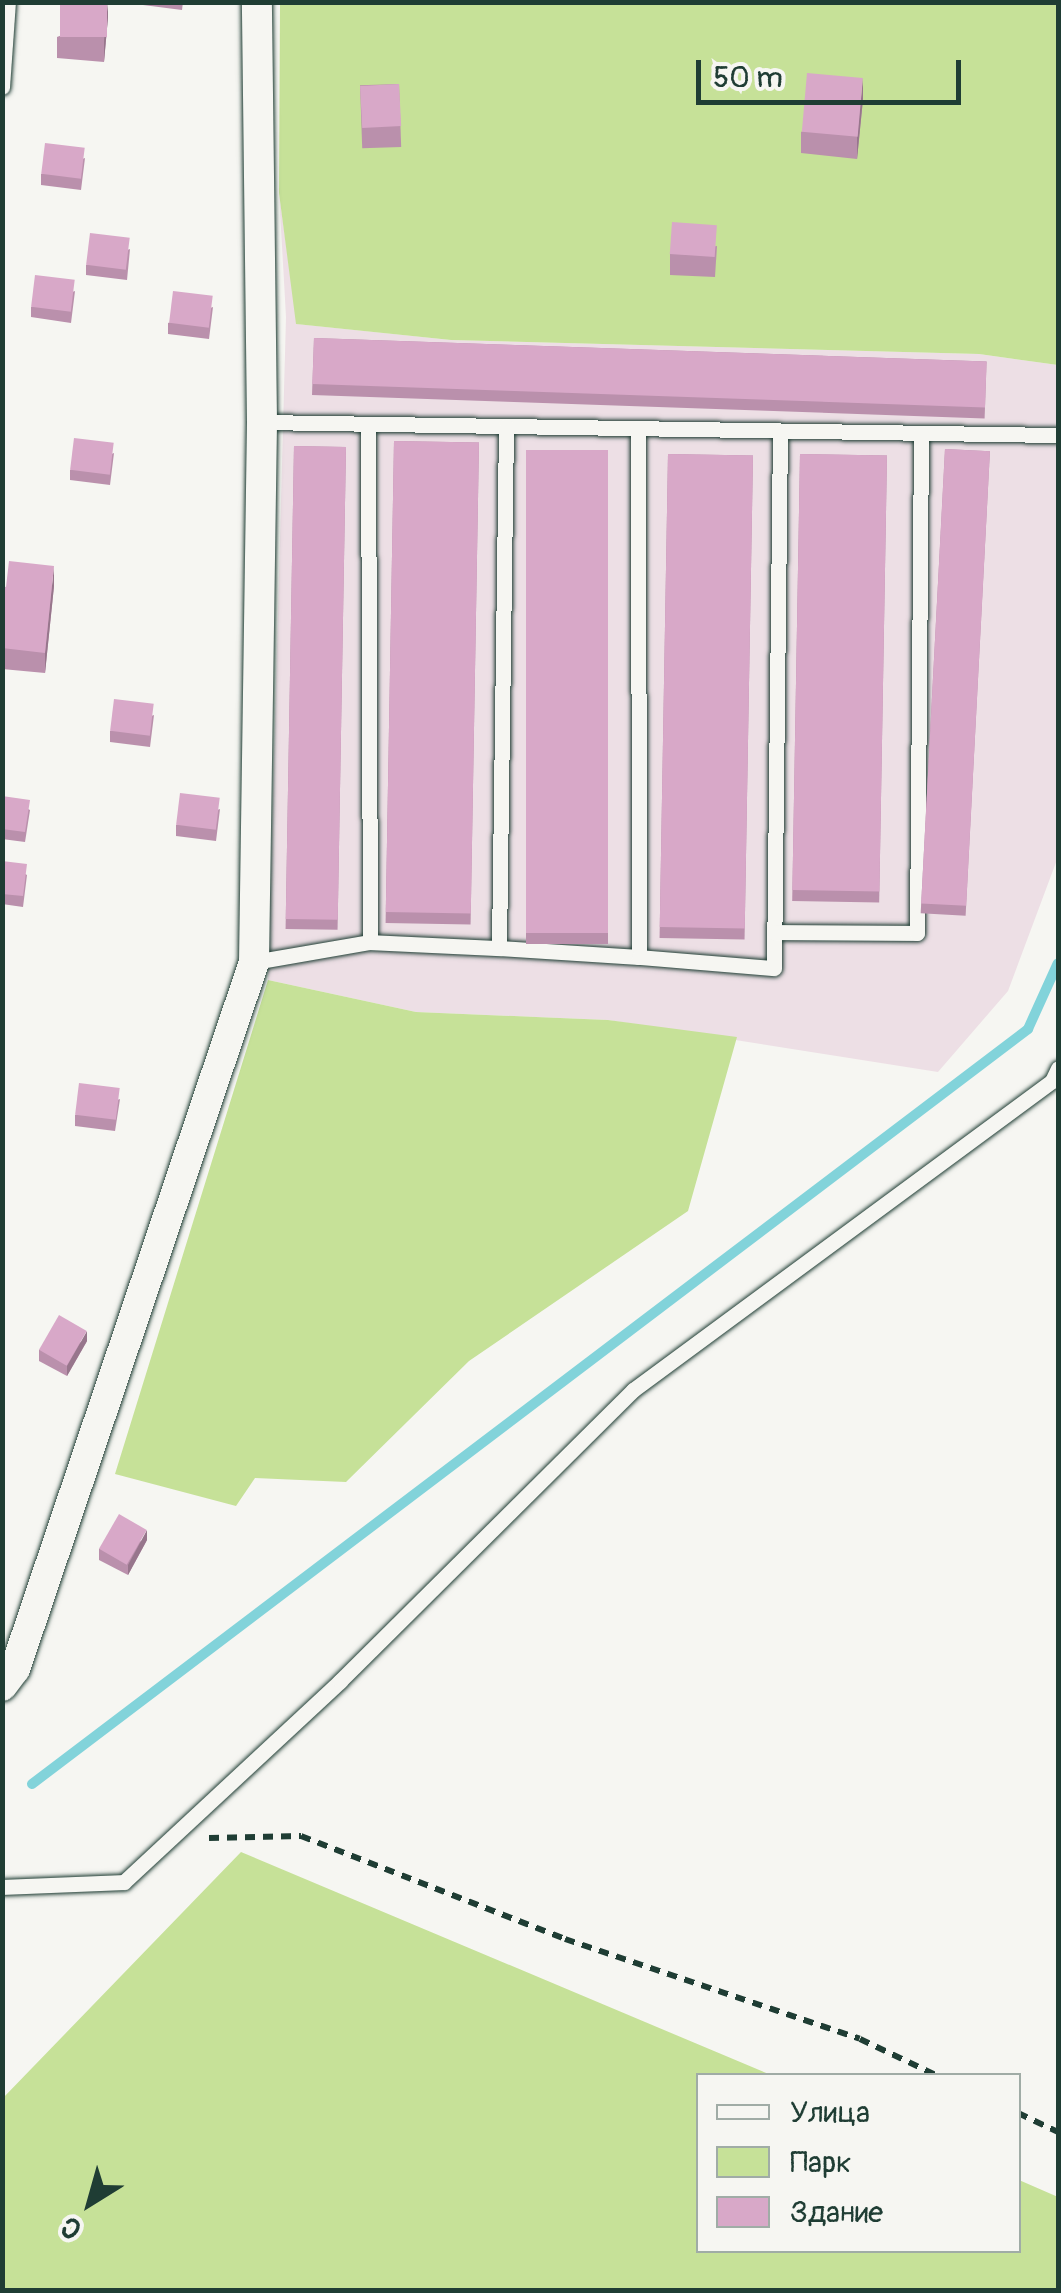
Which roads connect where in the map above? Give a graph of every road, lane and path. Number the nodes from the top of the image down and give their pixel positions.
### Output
1 (8, 2) edge
2 (257, 2) edge
3 (2, 88) edge
4 (262, 422) junction
5 (368, 424) junction
6 (506, 426) junction
7 (638, 428) junction
8 (780, 431) junction
9 (921, 433) junction
10 (1058, 435) edge
11 (774, 932) junction
12 (370, 942) junction
13 (499, 948) junction
14 (639, 957) junction
15 (254, 962) junction
16 (1058, 1068) edge
17 (2, 1686) edge
18 (171, 1838) junction
19 (2, 1887) edge
20 (932, 2073) edge
21 (1021, 2114) edge
22 (1058, 2132) edge

1 - 3 lane
2 - 4 street
4 - 5 lane
4 - 15 street
5 - 6 lane
5 - 12 lane
6 - 7 lane
6 - 13 lane
7 - 8 lane
7 - 14 lane
8 - 9 lane
8 - 11 lane
9 - 10 lane
9 - 11 lane
11 - 14 lane
12 - 13 lane
12 - 15 lane
13 - 14 lane
15 - 17 street
16 - 18 lane
18 - 19 lane
18 - 20 path
21 - 22 path

